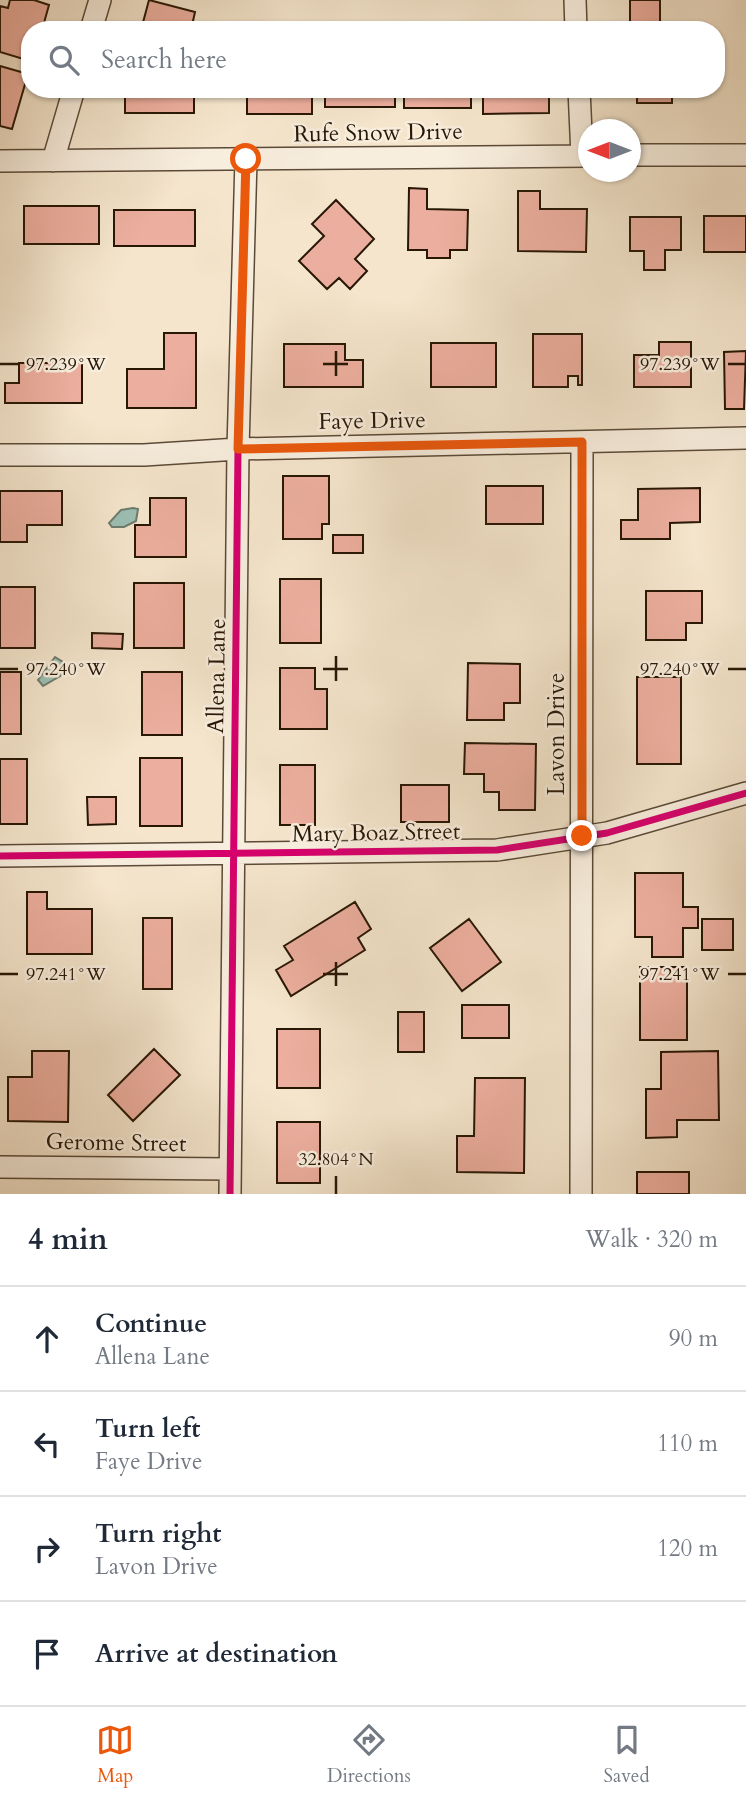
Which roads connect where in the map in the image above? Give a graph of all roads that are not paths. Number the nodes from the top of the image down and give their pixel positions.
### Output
1 (100, 0) edge
2 (575, 0) edge
3 (94, 21) edge
4 (576, 21) edge
5 (71, 98) edge
6 (580, 98) edge
7 (582, 119) edge
8 (746, 155) edge
9 (578, 156) edge
10 (641, 156) edge
11 (246, 159) junction
12 (0, 161) edge
13 (53, 161) junction
14 (746, 439) edge
15 (582, 442) junction
16 (238, 449) junction
17 (0, 455) edge
18 (746, 793) edge
19 (582, 836) junction
20 (233, 853) junction
21 (0, 856) edge
22 (0, 1167) edge
23 (230, 1169) junction
24 (230, 1194) edge
25 (581, 1194) edge

1 - 3 street
2 - 4 street
5 - 13 street
6 - 7 street
8 - 10 street
9 - 11 street, Rufe Snow Drive
11 - 13 street, Rufe Snow Drive
11 - 16 street, Allena Lane
12 - 13 street, Rufe Snow Drive
14 - 15 street, Faye Drive
15 - 16 street, Faye Drive
15 - 19 street, Lavon Drive
16 - 17 street, Faye Drive
16 - 20 street, Allena Lane
18 - 19 street, Mary Boaz Street
19 - 20 street, Mary Boaz Street
19 - 25 street, Lavon Drive
20 - 21 street, Mary Boaz Street
20 - 23 street, Allena Lane
22 - 23 street, Gerome Street
23 - 24 street, Allena Lane

